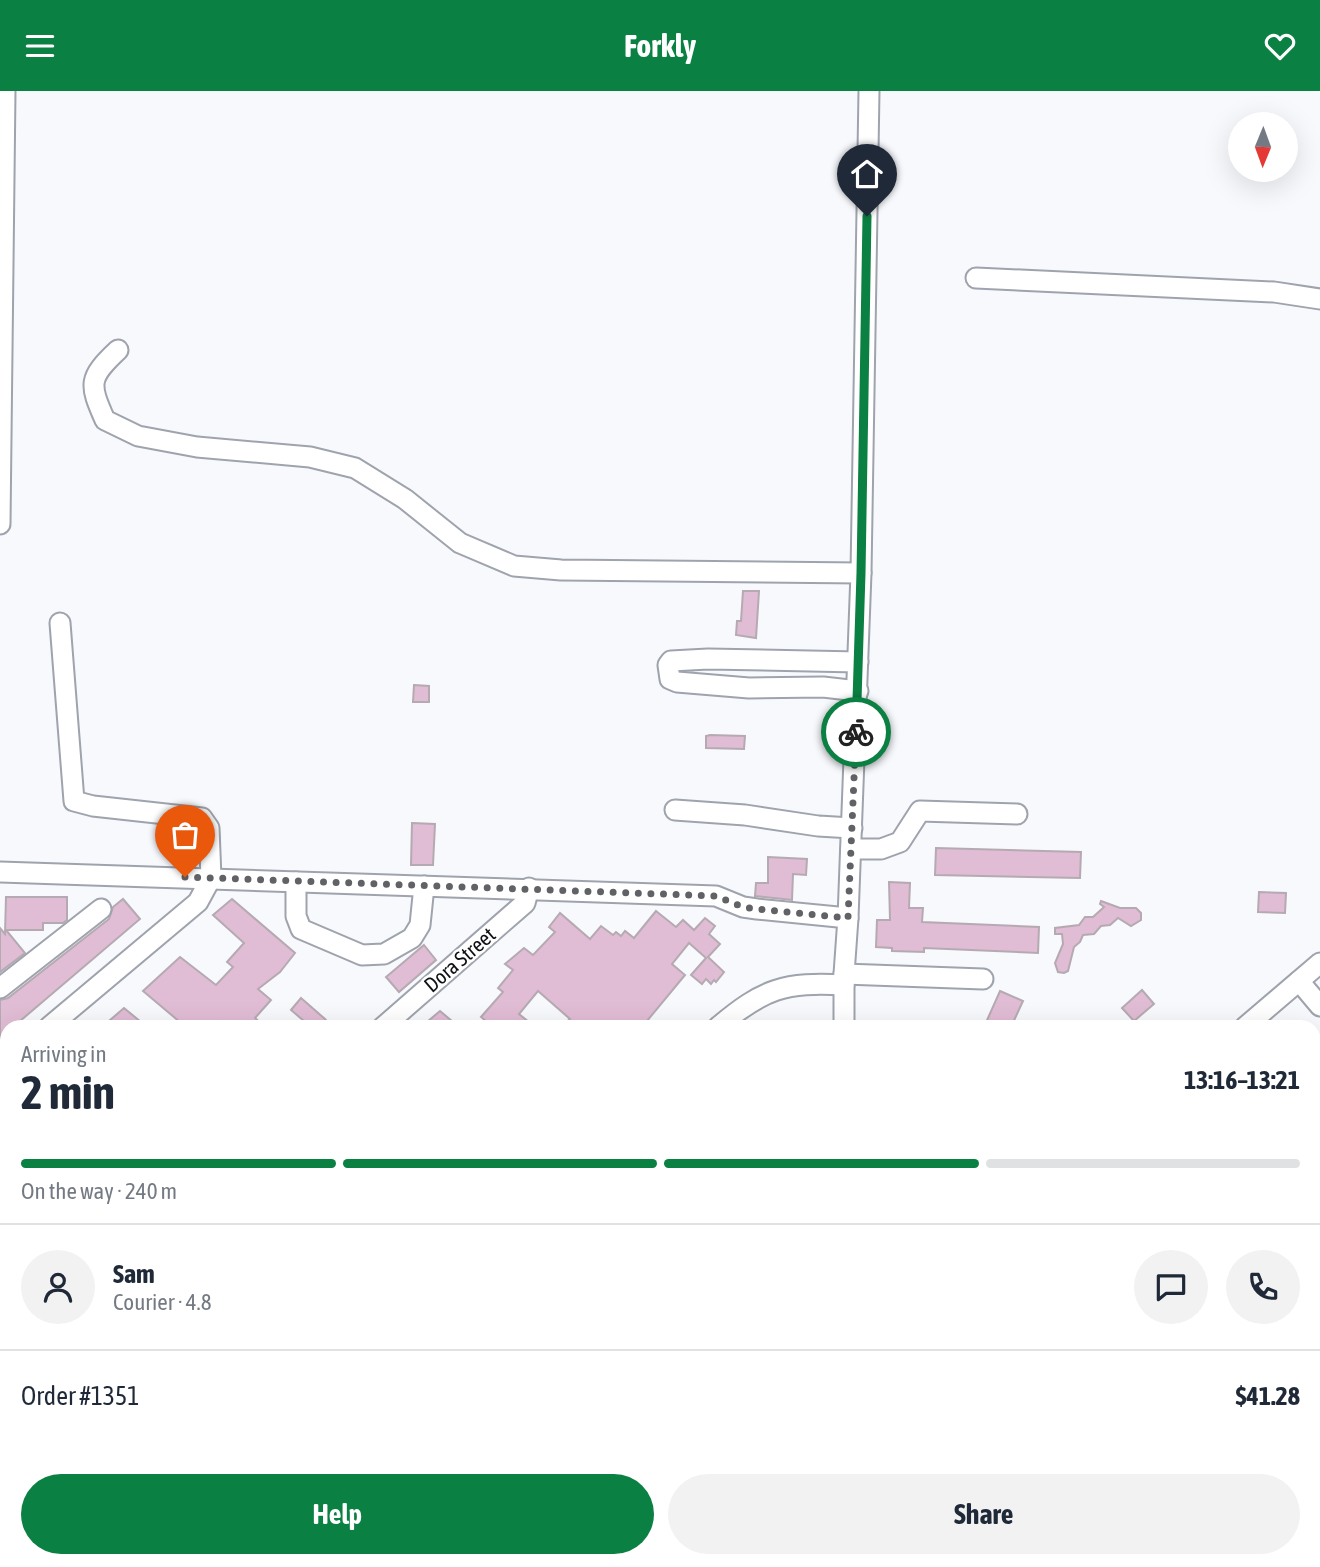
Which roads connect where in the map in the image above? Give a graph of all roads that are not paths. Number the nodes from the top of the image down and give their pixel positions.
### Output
1 (5, 91) edge
2 (869, 91) edge
3 (976, 278) dead end
4 (1320, 299) edge
5 (118, 351) dead end
6 (1, 352) edge
7 (0, 524) edge
8 (861, 573) junction
9 (60, 623) dead end
10 (858, 662) junction
11 (858, 691) junction
12 (675, 810) dead end
13 (1017, 814) dead end
14 (852, 828) junction
15 (851, 849) junction
16 (0, 872) edge
17 (211, 878) junction
18 (296, 882) junction
19 (424, 886) junction
20 (528, 888) junction
21 (101, 909) dead end
22 (848, 918) junction
23 (1320, 963) edge
24 (844, 979) junction
25 (983, 979) dead end
26 (1299, 981) junction
27 (0, 988) edge
28 (1320, 1006) edge
29 (57, 1020) edge
30 (391, 1020) edge
31 (742, 1020) edge
32 (844, 1020) edge
33 (1253, 1020) edge

1 - 6 street
2 - 8 street
3 - 4 street
5 - 8 street
6 - 7 street
8 - 10 street
9 - 17 street
10 - 11 street
10 - 11 street
11 - 14 street
12 - 14 street
13 - 15 street
14 - 15 street
15 - 22 street
16 - 17 street
17 - 18 street
17 - 29 street
18 - 19 street
18 - 19 street
19 - 20 street
20 - 22 street
20 - 30 street, Dora Street
21 - 27 street
22 - 24 street
23 - 26 street
24 - 25 street
24 - 31 street
24 - 32 street
26 - 28 street
26 - 33 street

